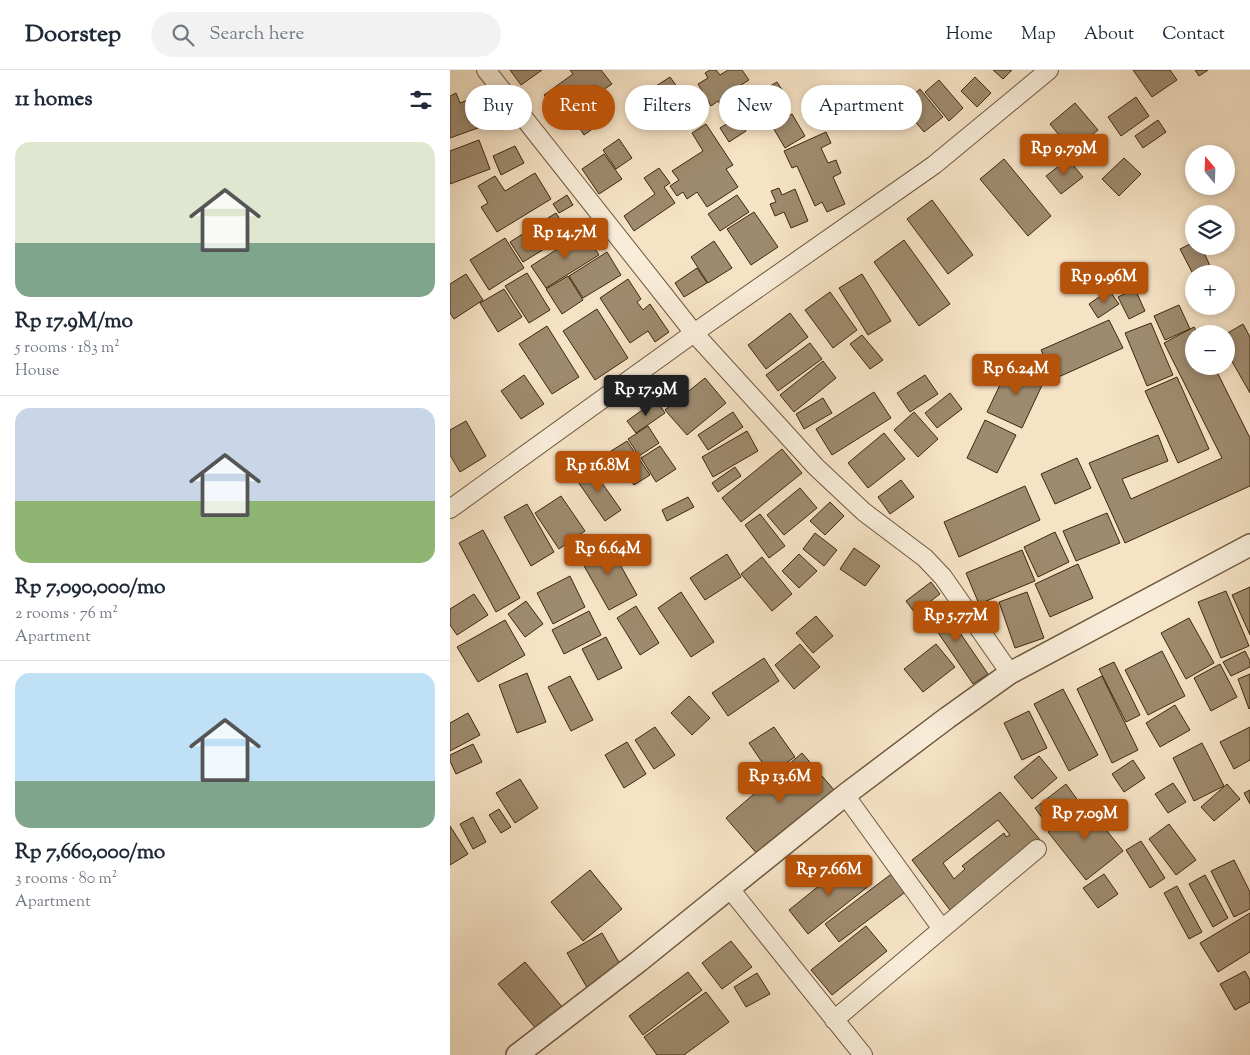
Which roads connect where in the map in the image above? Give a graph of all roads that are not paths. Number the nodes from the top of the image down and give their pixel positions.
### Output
1 (486, 70) edge
2 (1049, 70) edge
3 (694, 333) junction
4 (450, 510) edge
5 (1250, 545) edge
6 (1010, 673) junction
7 (845, 795) junction
8 (1037, 849) dead end
9 (730, 889) junction
10 (942, 929) junction
11 (834, 1020) junction
12 (517, 1055) edge
13 (863, 1055) edge

1 - 3 street
2 - 3 street
3 - 4 street
3 - 6 street
5 - 6 street
6 - 7 street
7 - 9 street
7 - 10 street
8 - 10 street
9 - 11 street
9 - 12 street
10 - 11 street
11 - 13 street

